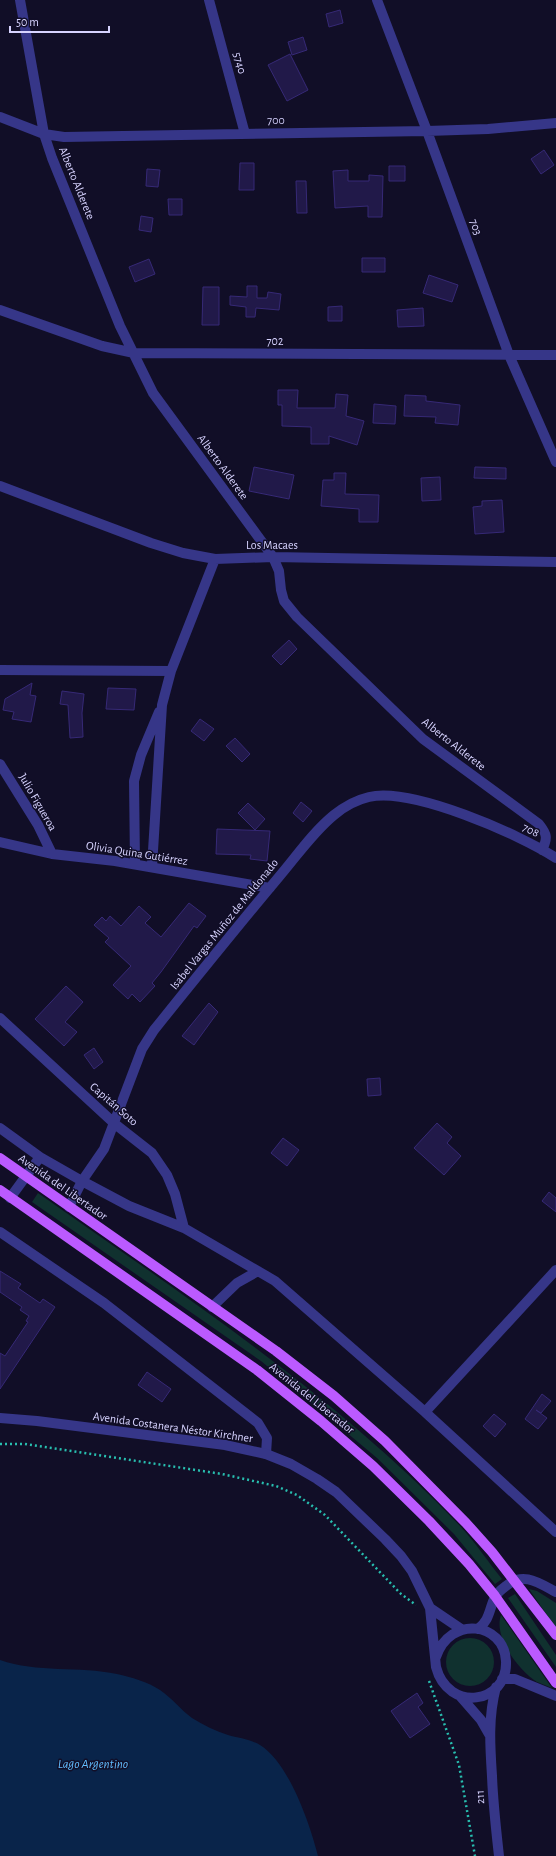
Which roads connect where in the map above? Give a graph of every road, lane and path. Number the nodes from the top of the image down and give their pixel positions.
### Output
1 (20, 0) edge
2 (209, 0) edge
3 (377, 0) edge
4 (0, 117) edge
5 (556, 123) edge
6 (427, 131) junction
7 (44, 134) junction
8 (246, 134) junction
9 (0, 310) edge
10 (134, 353) junction
11 (509, 355) junction
12 (556, 355) edge
13 (556, 462) edge
14 (0, 486) edge
15 (273, 557) junction
16 (216, 558) junction
17 (556, 562) edge
18 (0, 670) edge
19 (171, 670) junction
20 (162, 705) junction
21 (0, 764) edge
22 (494, 826) joint
23 (0, 842) edge
24 (542, 850) junction
25 (52, 854) junction
26 (556, 858) edge
27 (135, 864) junction
28 (152, 867) junction
29 (270, 888) junction
30 (0, 1018) edge
31 (115, 1124) junction
32 (0, 1128) edge
33 (40, 1157) junction
34 (0, 1158) edge
35 (25, 1176) junction
36 (82, 1181) junction
37 (0, 1190) edge
38 (10, 1198) junction
39 (69, 1207) junction
40 (184, 1228) junction
41 (0, 1232) edge
42 (556, 1270) edge
43 (258, 1271) junction
44 (212, 1307) junction
45 (425, 1412) junction
46 (0, 1418) edge
47 (0, 1444) edge
48 (266, 1454) junction
49 (556, 1532) edge
50 (514, 1579) junction
51 (556, 1592) edge
52 (495, 1596) junction
53 (419, 1607) dead end
54 (430, 1608) junction
55 (478, 1629) junction
56 (461, 1630) junction
57 (556, 1635) edge
58 (436, 1657) junction
59 (428, 1674) dead end
60 (499, 1683) junction
61 (556, 1683) edge
62 (460, 1696) junction
63 (556, 1696) edge
64 (489, 1736) junction
65 (475, 1856) edge
66 (499, 1856) edge

1 - 7 street, Alberto Alderete
2 - 8 street, 5740
3 - 6 street, 703
4 - 7 street, 700
5 - 6 street, 700
6 - 8 street, 700
6 - 11 street, 703
7 - 8 street, 700
7 - 10 street, Alberto Alderete
9 - 10 street, 702
10 - 11 street, 702
10 - 15 street, Alberto Alderete
11 - 12 street, 702
11 - 13 street, 703
14 - 16 street, Los Macaes
15 - 16 street, Los Macaes
15 - 17 street, Los Macaes
15 - 24 street, Alberto Alderete
16 - 19 street
18 - 19 street
19 - 20 street
20 - 27 street
20 - 28 street
21 - 25 street, Julio Figueroa
22 - 24 street, 708
22 - 29 street, Isabel Vargas Muñoz de Maldonado
23 - 25 street, Olivia Quina Gutiérrez
24 - 26 street, 708
25 - 27 street, Olivia Quina Gutiérrez
27 - 28 street, Olivia Quina Gutiérrez
28 - 29 street, Olivia Quina Gutiérrez
29 - 31 street, Isabel Vargas Muñoz de Maldonado
30 - 31 street, Capitán Soto
31 - 36 street, Isabel Vargas Muñoz de Maldonado
31 - 40 street, Capitán Soto
32 - 33 street, Avenida del Libertador
33 - 35 street
33 - 36 street, Avenida del Libertador
34 - 35 main road, Avenida del Libertador
35 - 38 street
35 - 39 main road, Avenida del Libertador
36 - 39 street, Isabel Vargas Muñoz de Maldonado
36 - 40 street, Avenida del Libertador
37 - 38 main road, Avenida del Libertador
38 - 52 main road, Avenida del Libertador
39 - 44 main road, Avenida del Libertador
40 - 43 street, Avenida del Libertador
41 - 48 street
42 - 45 street
43 - 44 street
43 - 45 street, Avenida del Libertador
44 - 50 main road, Avenida del Libertador
45 - 49 street, Avenida del Libertador
46 - 48 street, Avenida Costanera Néstor Kirchner
47 - 53 path
48 - 54 street, Avenida Costanera Néstor Kirchner
50 - 51 street
50 - 52 street
50 - 57 main road, Avenida del Libertador
52 - 55 street
52 - 61 main road, Avenida del Libertador
54 - 56 street, Avenida Costanera Néstor Kirchner
54 - 58 street
55 - 56 street
55 - 60 street
56 - 58 street
58 - 62 street
59 - 65 path
60 - 62 street
60 - 63 street
60 - 64 street, 211
62 - 64 street, 211
64 - 66 street, 211

